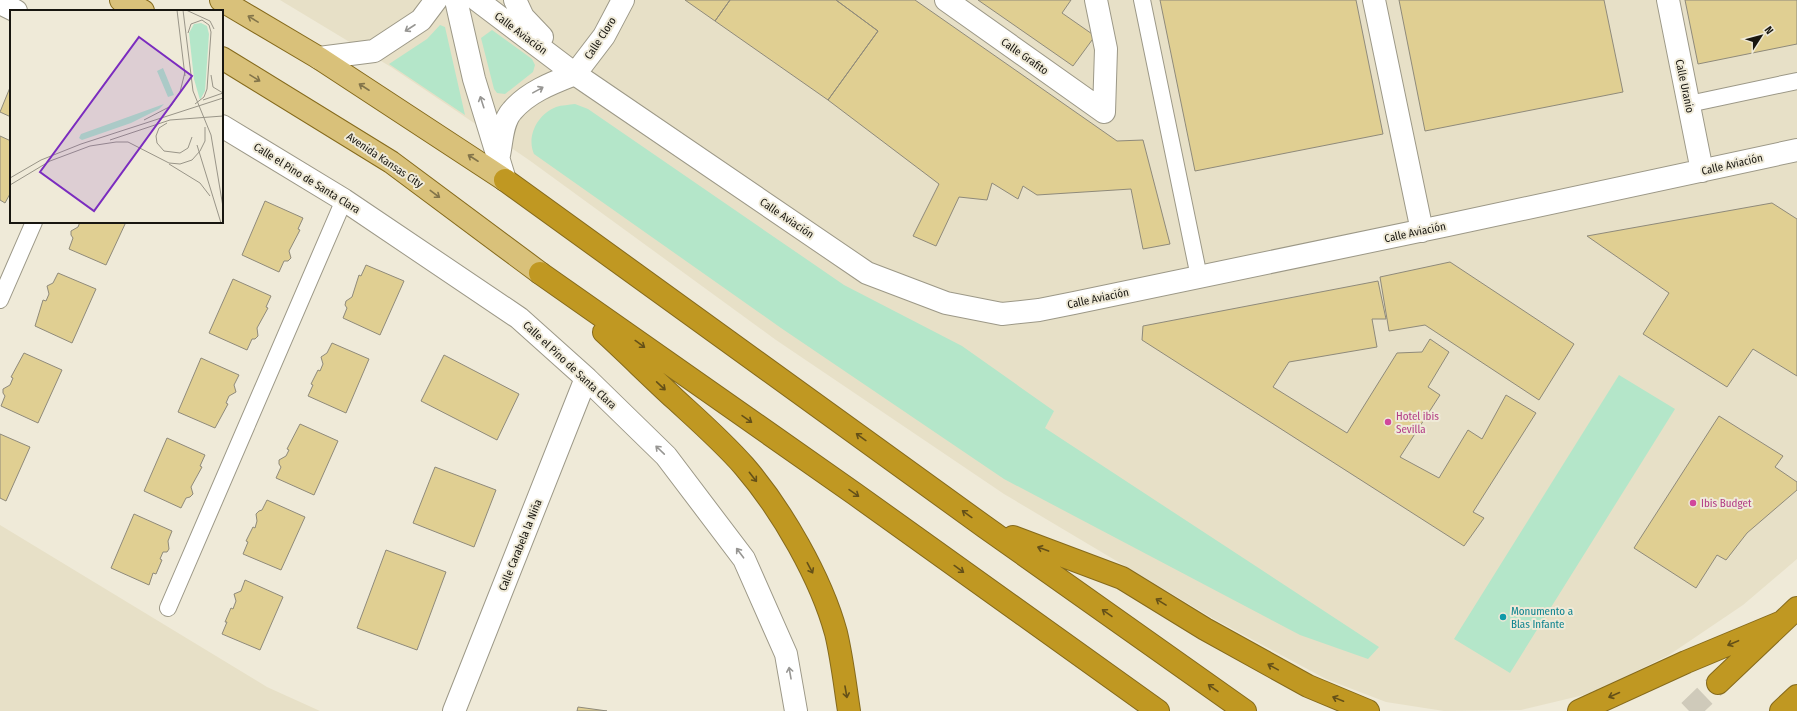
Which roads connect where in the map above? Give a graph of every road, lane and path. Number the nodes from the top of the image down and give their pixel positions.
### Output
1 (121, 0) edge
2 (221, 0) edge
3 (436, 0) edge
4 (456, 0) edge
5 (477, 0) edge
6 (515, 0) edge
7 (623, 0) edge
8 (946, 0) edge
9 (1096, 0) edge
10 (1142, 0) edge
11 (1374, 0) edge
12 (1668, 0) edge
13 (0, 3) edge
14 (14, 10) edge
15 (141, 10) edge
16 (320, 58) junction
17 (223, 59) edge
18 (575, 74) junction
19 (1797, 81) edge
20 (1689, 104) junction
21 (223, 127) edge
22 (1797, 150) edge
23 (499, 156) junction
24 (1702, 171) junction
25 (505, 180) junction
26 (344, 200) junction
27 (34, 223) edge
28 (1422, 231) junction
29 (540, 273) junction
30 (1199, 277) junction
31 (0, 300) edge
32 (586, 378) junction
33 (985, 527) junction
34 (168, 608) dead end
35 (1790, 615) edge
36 (1718, 683) tunnel mouth
37 (1797, 696) edge
38 (454, 711) edge
39 (796, 711) edge
40 (849, 711) edge
41 (1158, 711) edge
42 (1245, 711) edge
43 (1368, 711) edge
44 (1579, 711) edge
45 (1781, 711) edge

1 - 15 main road
16 -> 2 main road
3 -> 16 street
23 -> 4 street
5 - 18 street, Calle Aviación
6 - 18 street
7 - 18 street, Calle Cloro
8 - 9 street, Calle Grafito
10 - 30 lane
11 - 28 street
12 - 20 street, Calle Uranio
13 - 14 street
25 -> 16 main road
17 -> 29 main road, Avenida Kansas City
23 -> 18 street
18 - 30 street, Calle Aviación
19 - 20 lane
20 - 24 street, Calle Uranio
21 - 26 street, Calle el Pino de Santa Clara
22 - 24 street, Calle Aviación
23 - 25 street
24 - 28 street, Calle Aviación
33 -> 25 highway
26 - 32 street, Calle el Pino de Santa Clara
26 - 34 lane
27 - 31 lane
28 - 30 street, Calle Aviación
29 -> 40 highway
29 -> 41 highway
32 - 38 street, Calle Carabela la Niña
39 -> 32 street, Calle el Pino de Santa Clara
42 -> 33 highway
43 -> 33 highway
35 - 36 highway
35 -> 44 highway
37 - 45 highway

